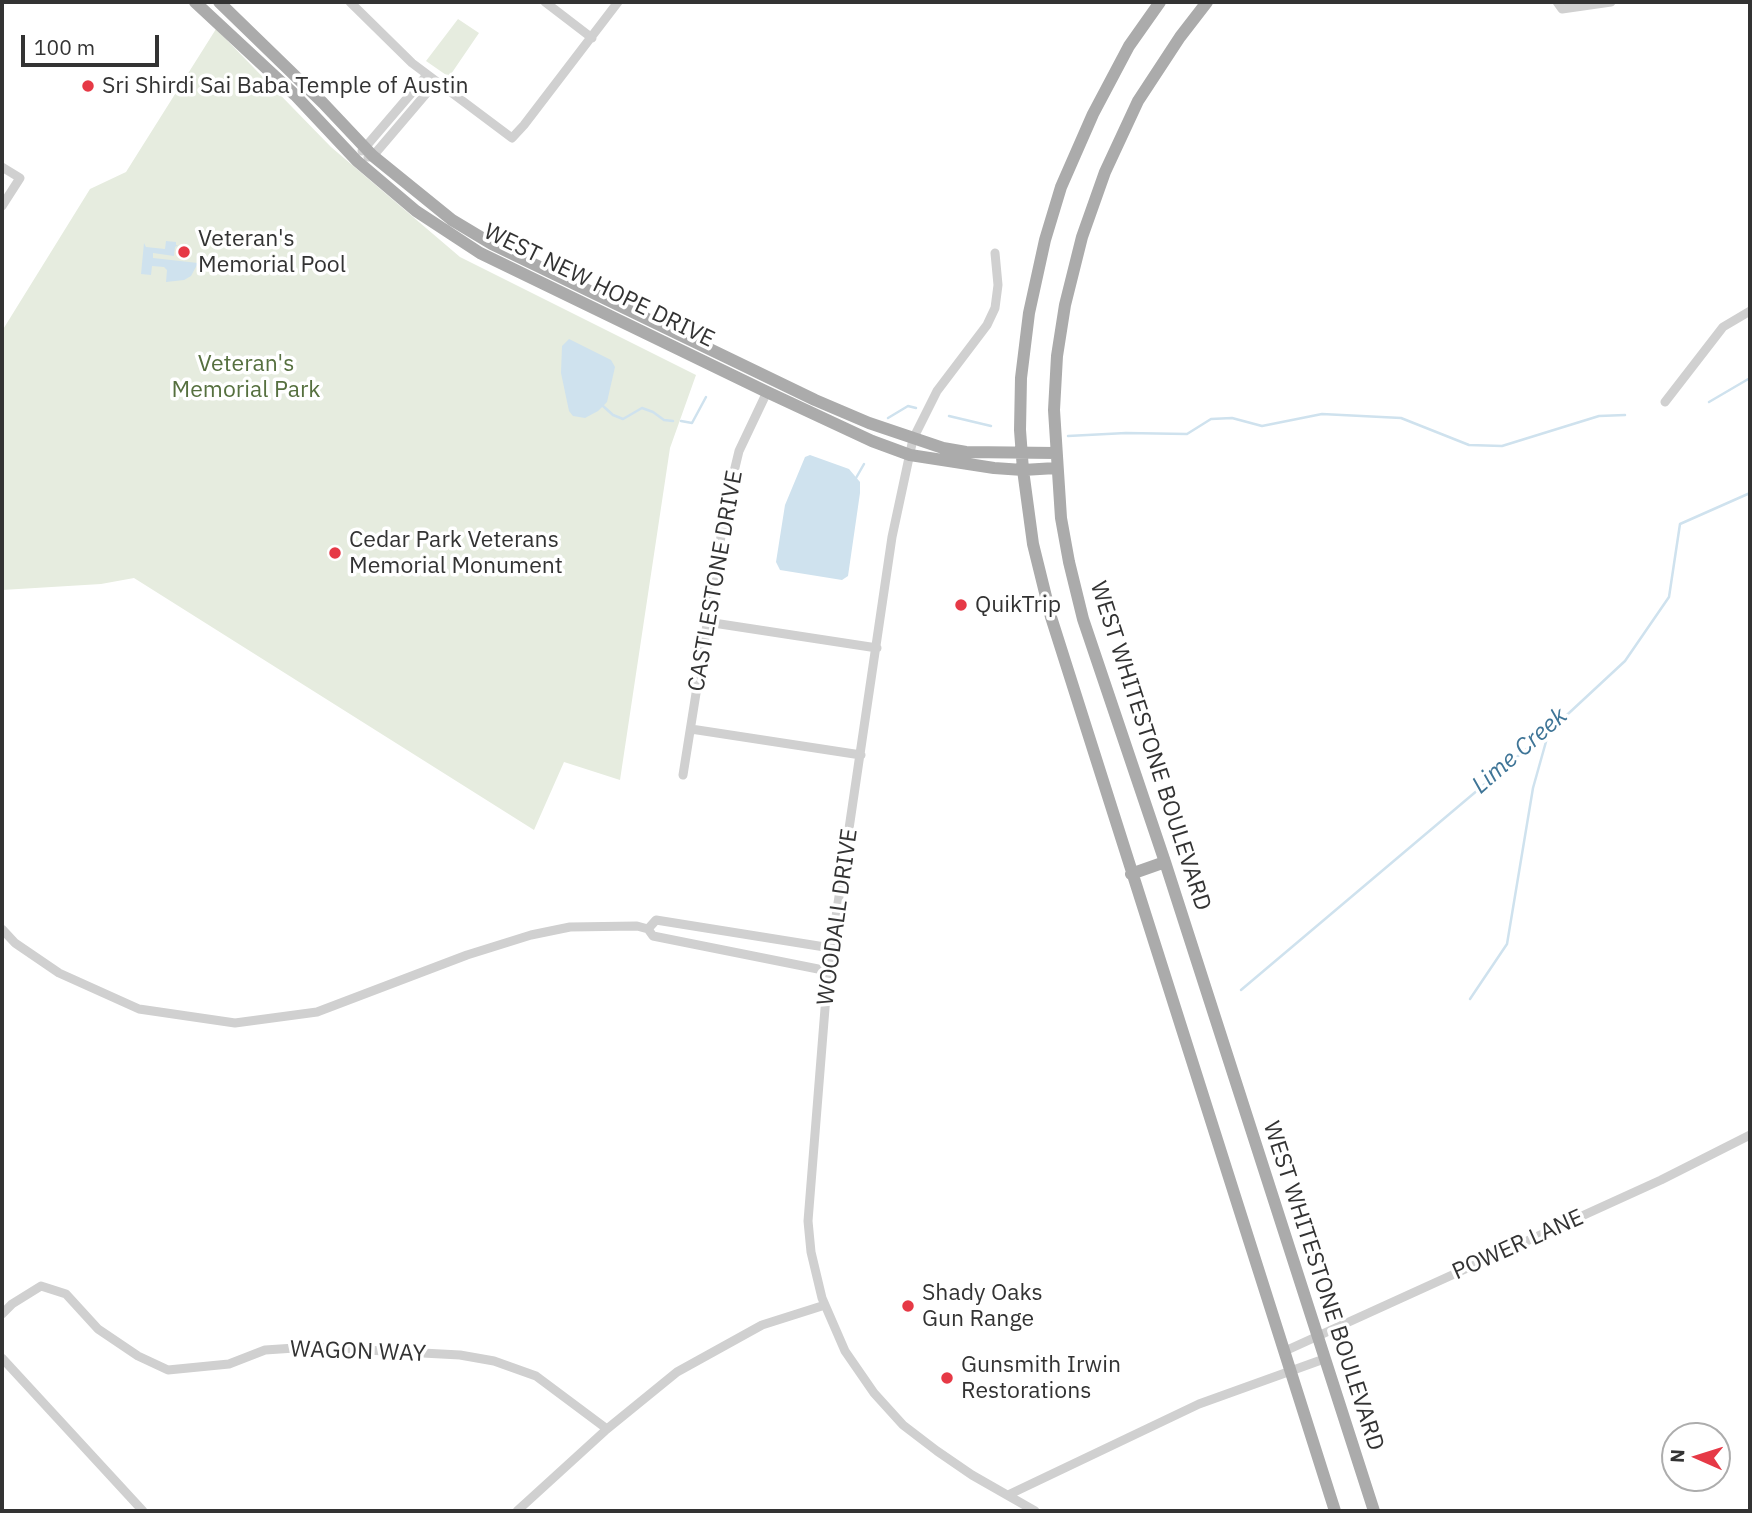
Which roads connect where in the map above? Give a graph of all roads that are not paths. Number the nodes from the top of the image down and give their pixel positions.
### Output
1 (195, 2) edge
2 (219, 2) edge
3 (350, 2) edge
4 (545, 2) edge
5 (618, 2) edge
6 (1160, 2) edge
7 (1207, 2) edge
8 (1557, 2) edge
9 (1611, 2) edge
10 (592, 38) junction
11 (427, 75) junction
12 (436, 82) junction
13 (369, 152) junction
14 (357, 161) junction
15 (2, 167) edge
16 (2, 206) edge
17 (995, 253) dead end
18 (1750, 310) edge
19 (766, 392) junction
20 (1665, 402) dead end
21 (913, 439) junction
22 (1056, 453) junction
23 (1022, 454) junction
24 (910, 455) junction
25 (1056, 468) junction
26 (1023, 470) junction
27 (707, 622) junction
28 (877, 648) junction
29 (691, 729) junction
30 (861, 755) junction
31 (683, 775) dead end
32 (1165, 862) junction
33 (1132, 874) junction
34 (2, 929) edge
35 (648, 929) junction
36 (831, 948) junction
37 (828, 971) junction
38 (1750, 1135) edge
39 (825, 1306) junction
40 (2, 1314) edge
41 (1317, 1337) junction
42 (1284, 1351) junction
43 (2, 1358) edge
44 (1324, 1359) junction
45 (1291, 1370) junction
46 (607, 1429) junction
47 (1008, 1495) junction
48 (144, 1511) edge
49 (517, 1511) edge
50 (1035, 1511) edge
51 (1335, 1511) edge
52 (1374, 1511) edge

1 - 14 main road, WEST NEW HOPE DRIVE
2 - 13 main road, WEST NEW HOPE DRIVE
3 - 11 street
4 - 10 street
5 - 10 street
6 - 23 main road
7 - 22 main road, WEST WHITESTONE BOULEVARD
8 - 9 street
10 - 12 street
11 - 12 street
11 - 13 street
12 - 13 street
13 - 14 street
13 - 21 main road, WEST NEW HOPE DRIVE
14 - 19 main road, WEST NEW HOPE DRIVE
15 - 16 street
17 - 21 street, WOODALL DRIVE
18 - 20 street
19 - 24 main road, WEST NEW HOPE DRIVE
19 - 27 street, CASTLESTONE DRIVE
21 - 23 main road, WEST NEW HOPE DRIVE
21 - 24 street, WOODALL DRIVE
22 - 23 main road, WEST NEW HOPE DRIVE
22 - 25 main road, WEST WHITESTONE BOULEVARD
23 - 26 main road
24 - 26 main road, WEST NEW HOPE DRIVE
24 - 28 street, WOODALL DRIVE
25 - 26 main road, WEST NEW HOPE DRIVE
25 - 32 main road, WEST WHITESTONE BOULEVARD
26 - 33 main road
27 - 28 street
27 - 29 street, CASTLESTONE DRIVE
28 - 30 street, WOODALL DRIVE
29 - 30 street
29 - 31 street, CASTLESTONE DRIVE
30 - 36 street, WOODALL DRIVE
32 - 33 main road
32 - 41 main road, WEST WHITESTONE BOULEVARD
33 - 42 main road
34 - 35 street
35 - 36 street
35 - 37 street
36 - 37 street, WOODALL DRIVE
37 - 39 street, WOODALL DRIVE
38 - 41 street, POWER LANE
39 - 46 street
39 - 47 street, WOODALL DRIVE
40 - 46 street, WAGON WAY
41 - 42 street, POWER LANE
41 - 44 main road, WEST WHITESTONE BOULEVARD
42 - 45 main road
43 - 48 street
44 - 45 street
44 - 52 main road, WEST WHITESTONE BOULEVARD
45 - 47 street
45 - 51 main road
46 - 49 street
47 - 50 street, WOODALL DRIVE

